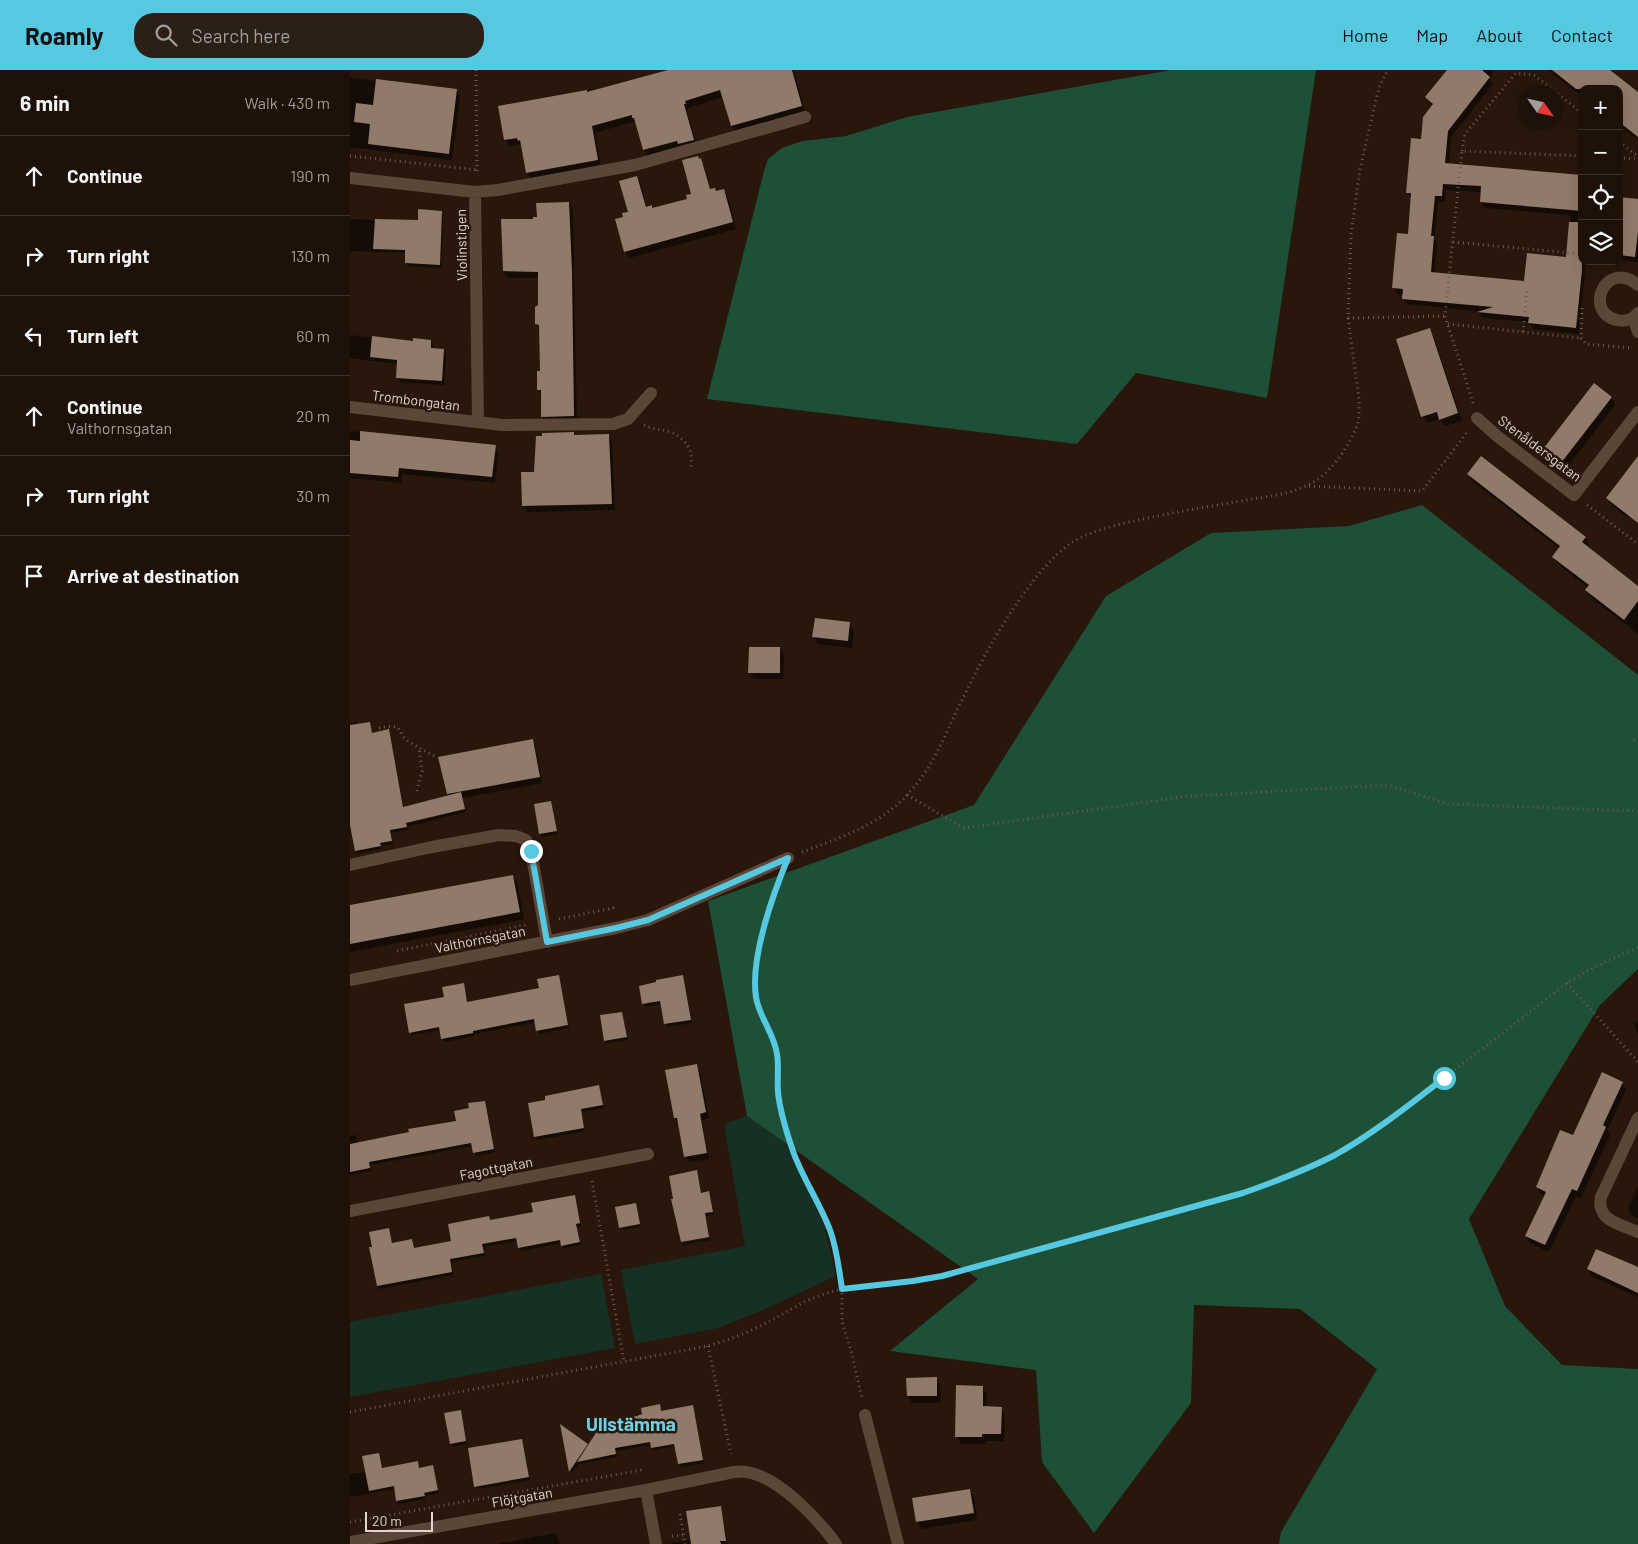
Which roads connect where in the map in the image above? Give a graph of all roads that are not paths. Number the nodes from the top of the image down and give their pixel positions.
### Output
1 (805, 117) dead end
2 (350, 178) edge
3 (475, 192) junction
4 (1638, 285) edge
5 (1635, 315) edge
6 (1638, 332) edge
7 (650, 393) dead end
8 (350, 407) edge
9 (1638, 412) edge
10 (1477, 418) road end
11 (478, 422) junction
12 (788, 858) road end
13 (350, 865) edge
14 (547, 942) junction
15 (350, 980) edge
16 (1638, 1118) edge
17 (648, 1154) dead end
18 (350, 1211) edge
19 (1638, 1232) edge
20 (866, 1415) road end
21 (646, 1490) junction
22 (350, 1542) edge
23 (656, 1544) edge
24 (836, 1544) edge
25 (898, 1544) edge

1 - 3 street, Violinstigen
2 - 3 street
3 - 11 street, Violinstigen
4 - 5 street
5 - 6 street
7 - 11 street
8 - 11 street, Trombongatan
9 - 10 street, Stenåldersgatan
12 - 14 street, Valthornsgatan
13 - 14 street
14 - 15 street, Valthornsgatan
16 - 19 street
17 - 18 street, Fagottgatan
20 - 25 street
21 - 22 street, Flöjtgatan
21 - 23 street
21 - 24 street, Flöjtgatan

